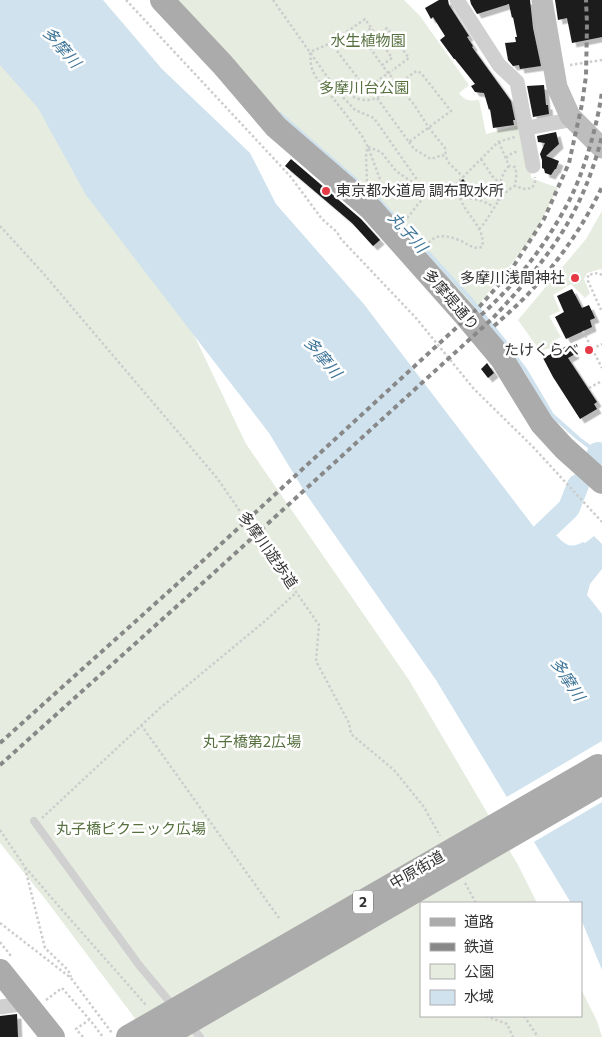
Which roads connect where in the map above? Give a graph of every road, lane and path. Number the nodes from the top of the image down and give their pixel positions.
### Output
1 (126, 0) edge
2 (162, 0) edge
3 (273, 0) edge
4 (458, 0) edge
5 (542, 0) edge
6 (372, 28) junction
7 (343, 35) junction
8 (376, 35) junction
9 (357, 39) junction
10 (331, 43) junction
11 (310, 52) junction
12 (602, 60) edge
13 (382, 65) junction
14 (569, 65) dead end
15 (332, 83) junction
16 (398, 85) junction
17 (377, 98) junction
18 (570, 116) junction
19 (429, 128) junction
20 (527, 128) junction
21 (409, 142) junction
22 (368, 147) junction
23 (602, 148) edge
24 (446, 157) junction
25 (481, 159) junction
26 (509, 166) junction
27 (533, 166) joint
28 (464, 177) junction
29 (500, 184) junction
30 (368, 185) dead end
31 (454, 186) junction
32 (515, 186) junction
33 (432, 190) junction
34 (425, 191) junction
35 (459, 198) junction
36 (388, 200) dead end
37 (498, 202) junction
38 (494, 207) junction
39 (400, 216) dead end
40 (0, 226) edge
41 (479, 229) junction
42 (427, 245) dead end
43 (602, 275) edge
44 (602, 312) edge
45 (582, 331) dead end
46 (602, 344) edge
47 (592, 349) junction
48 (602, 368) edge
49 (602, 381) edge
50 (589, 388) dead end
51 (602, 482) edge
52 (602, 522) edge
53 (297, 592) junction
54 (141, 725) junction
55 (602, 763) edge
56 (602, 783) edge
57 (37, 821) joint
58 (0, 830) edge
59 (440, 835) dead end
60 (25, 866) junction
61 (463, 878) dead end
62 (475, 902) edge
63 (279, 918) dead end
64 (0, 923) edge
65 (0, 970) edge
66 (71, 978) junction
67 (36, 1002) junction
68 (146, 1005) dead end
69 (0, 1007) edge
70 (489, 1017) edge
71 (525, 1017) edge
72 (90, 1020) junction
73 (53, 1037) edge
74 (83, 1037) edge
75 (103, 1037) edge
76 (114, 1037) edge
77 (128, 1037) edge
78 (163, 1037) edge
79 (200, 1037) edge
80 (513, 1037) edge
81 (538, 1037) edge

1 - 52 path
2 - 51 main road, 多摩堤通り
3 - 11 path
4 - 20 street
5 - 18 street
6 - 7 path
6 - 8 path
6 - 9 path
7 - 9 path
7 - 10 path
8 - 10 path, bridge
8 - 13 path
9 - 13 path
10 - 11 path
11 - 15 path
11 - 22 path
12 - 14 path
13 - 16 path
15 - 17 path
15 - 34 path
16 - 17 path
16 - 19 path
16 - 19 path
17 - 21 path
18 - 20 street
18 - 23 street
19 - 21 path
19 - 24 path
20 - 27 street
21 - 24 path
22 - 30 path
22 - 34 path
22 - 36 path
24 - 28 path
25 - 26 path
25 - 28 path
25 - 29 path
26 - 29 path
26 - 32 path
27 - 32 path
28 - 31 path
29 - 37 path
31 - 33 path
31 - 35 path
32 - 37 path
33 - 34 path
33 - 39 path
35 - 38 path
35 - 41 path
37 - 38 path
38 - 41 path
40 - 53 path, 多摩川遊歩道
41 - 42 path
43 - 44 path
45 - 47 path
46 - 47 path
47 - 48 path
49 - 50 path
53 - 54 path
53 - 59 path, 多摩川遊歩道
54 - 57 path
54 - 63 path
55 - 77 main road, 中原街道 / 2, bridge
56 - 78 main road, 中原街道 / 2, bridge
57 - 79 lane
58 - 60 path
60 - 66 path
60 - 68 path
61 - 62 path
64 - 66 path
65 - 67 main road
66 - 76 path
67 - 69 street
67 - 72 path
67 - 73 main road
70 - 80 path
71 - 81 path
72 - 74 path
72 - 75 path

